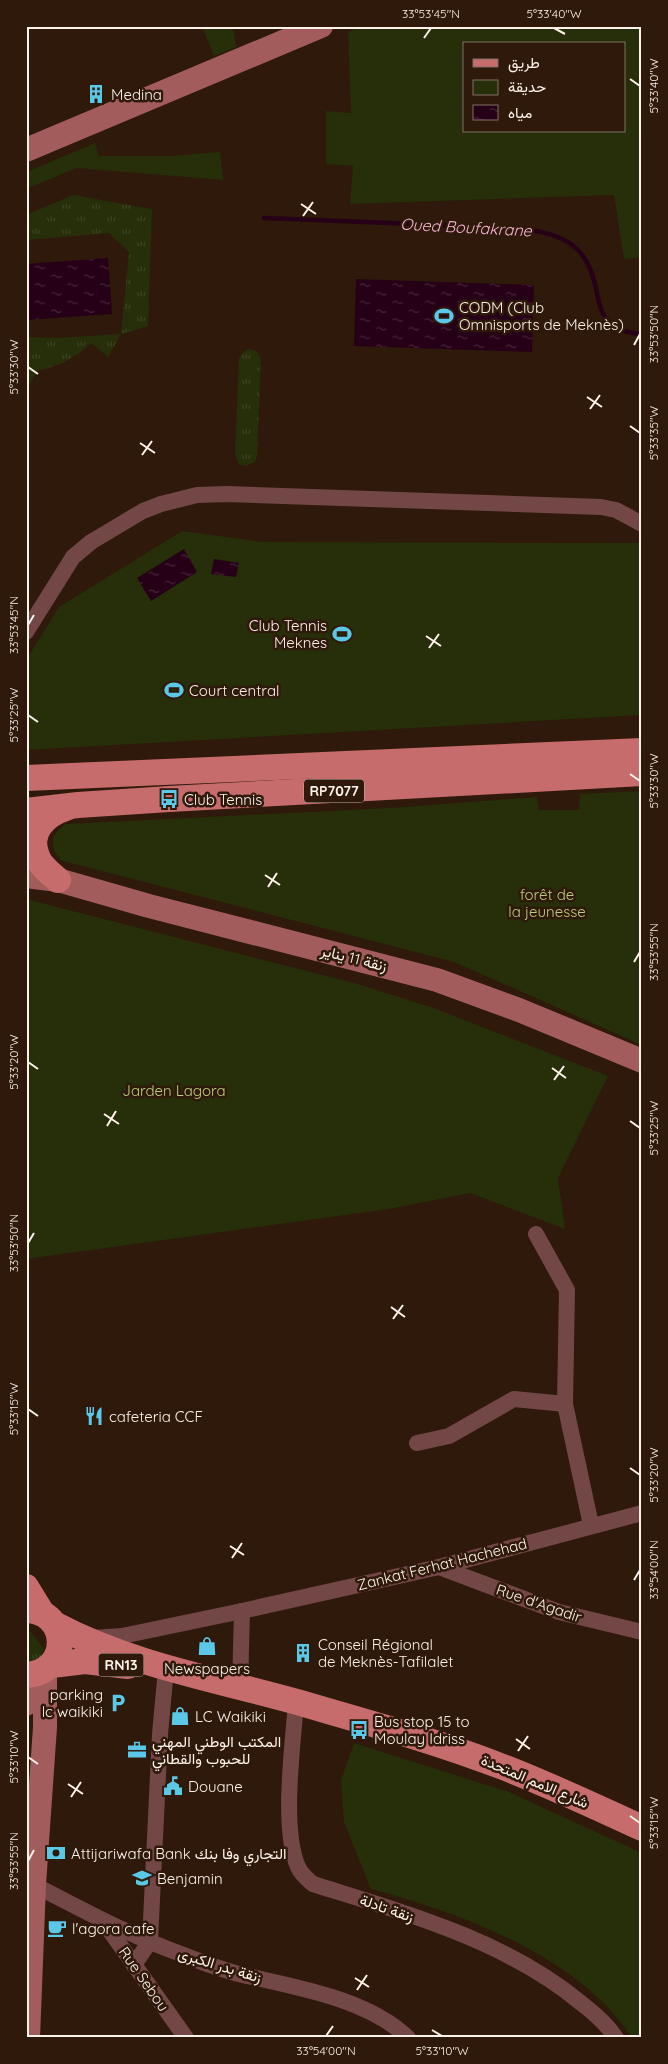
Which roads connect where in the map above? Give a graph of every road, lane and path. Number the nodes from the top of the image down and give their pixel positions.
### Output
1 (321, 26) edge
2 (26, 150) edge
3 (642, 524) edge
4 (26, 632) edge
5 (642, 751) edge
6 (642, 773) edge
7 (26, 778) edge
8 (78, 805) junction
9 (26, 811) edge
10 (26, 864) edge
11 (26, 876) edge
12 (58, 880) junction
13 (642, 1061) edge
14 (536, 1234) dead end
15 (565, 1404) junction
16 (418, 1443) dead end
17 (642, 1514) edge
18 (591, 1525) junction
19 (439, 1567) junction
20 (26, 1587) edge
21 (242, 1611) junction
22 (41, 1616) edge
23 (642, 1632) edge
24 (81, 1638) junction
25 (166, 1669) junction
26 (38, 1671) edge
27 (240, 1687) junction
28 (296, 1702) junction
29 (26, 1704) edge
30 (642, 1828) edge
31 (34, 1884) junction
32 (102, 1921) junction
33 (150, 1941) junction
34 (134, 1965) junction
35 (28, 2038) edge
36 (186, 2038) edge
37 (408, 2038) edge
38 (616, 2038) edge

1 - 2 main road
3 - 4 street
5 - 7 main road, RP7077
6 - 8 main road, RP7077
8 - 9 main road, RP7077
8 - 12 main road
10 - 12 main road
11 - 12 main road
12 - 13 main road, زنقة 11 يناير
14 - 15 street
15 - 16 street
15 - 18 street
17 - 18 street, Zankat Ferhat Hachehad
18 - 19 street, Zankat Ferhat Hachehad
19 - 21 street, Zankat Ferhat Hachehad
19 - 23 street, Rue d'Agadir
20 - 22 main road
21 - 24 street, Zankat Ferhat Hachehad
21 - 27 street
22 - 24 main road, RN13
22 - 26 main road
24 - 25 main road, RN13
25 - 26 main road, RN13
25 - 27 main road, شارع الامم المتحدة / RN13
25 - 33 street
26 - 29 main road
26 - 31 main road
27 - 28 main road, شارع الامم المتحدة / RN13
28 - 30 main road, شارع الامم المتحدة / RN13
28 - 38 street, زنقة تادلة
31 - 32 street, زنقة بدر الكبرى
31 - 35 main road
32 - 33 street, زنقة بدر الكبرى
32 - 34 street, Rue Sebou
33 - 34 street
33 - 37 street, زنقة بدر الكبرى
34 - 36 street, Rue Sebou

